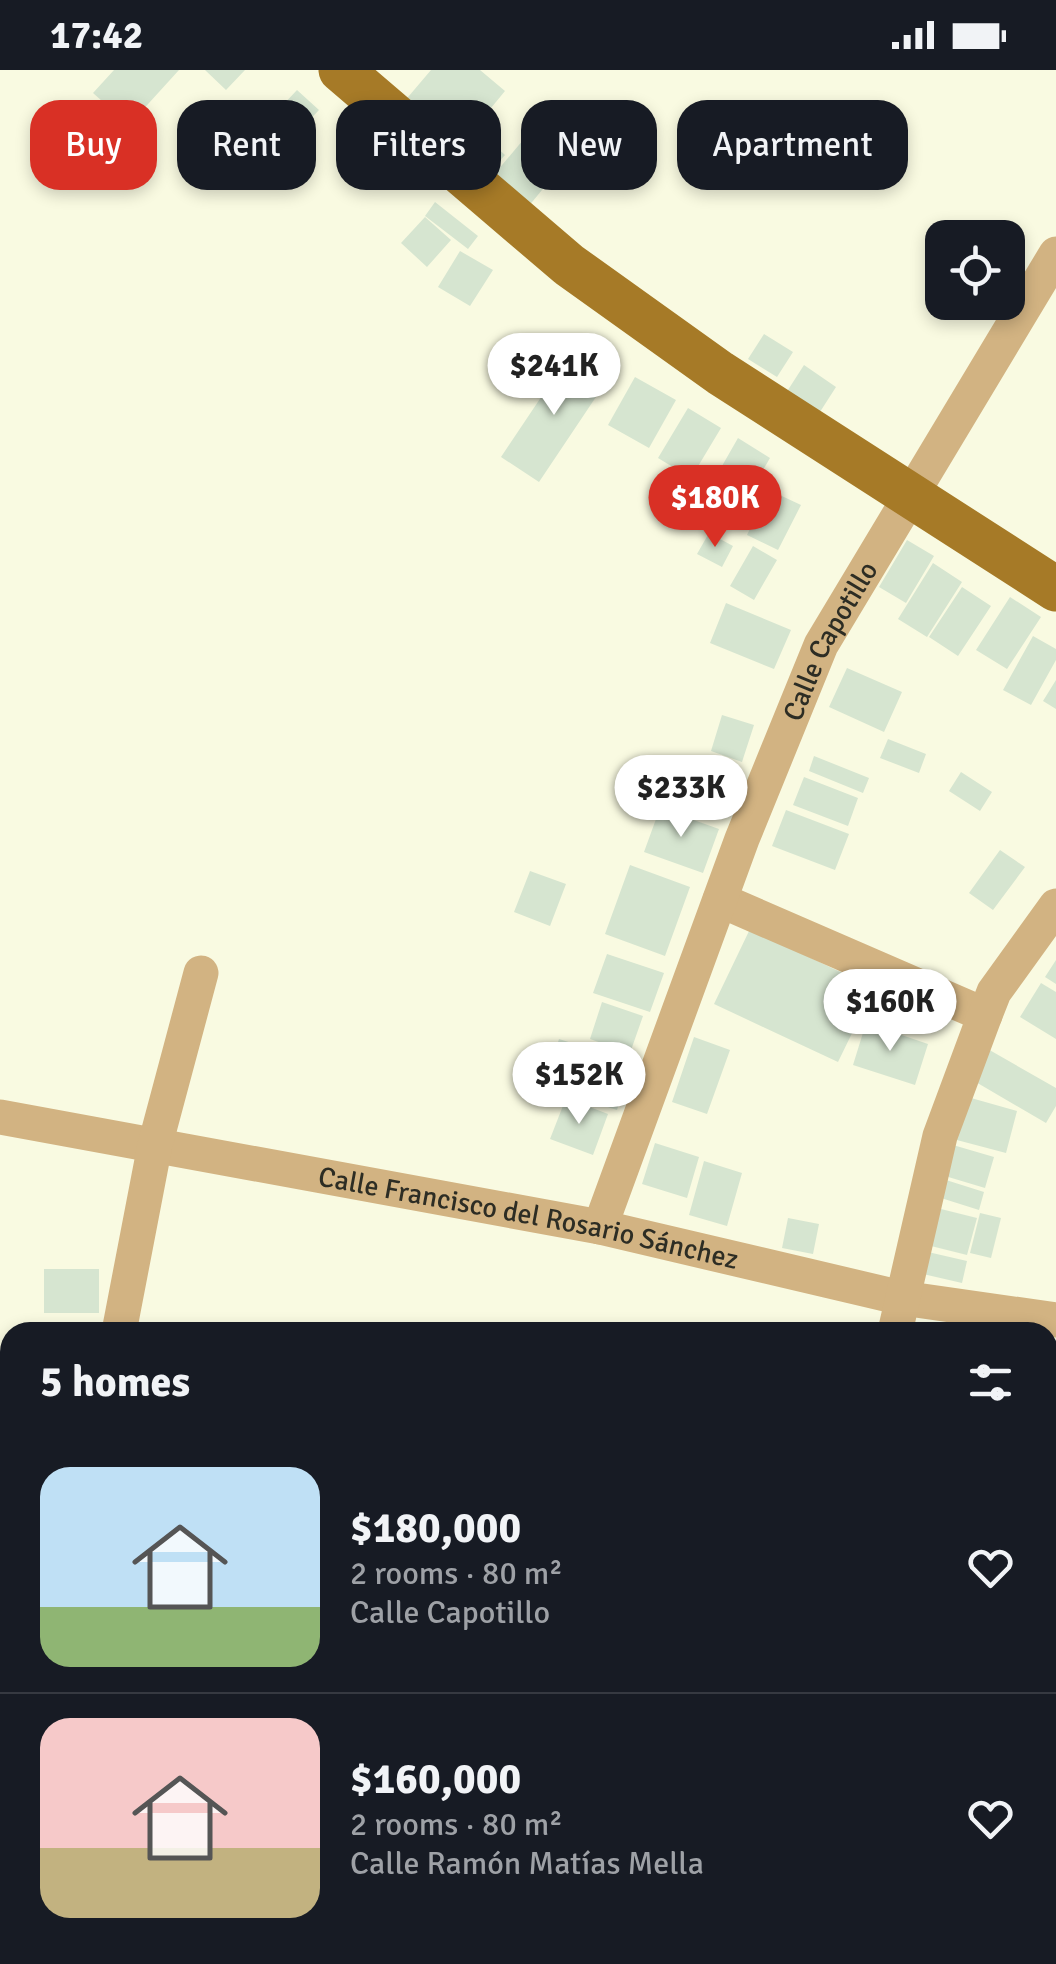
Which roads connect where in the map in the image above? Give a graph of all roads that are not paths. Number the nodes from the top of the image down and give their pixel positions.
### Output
1 (341, 70) edge
2 (1054, 261) edge
3 (911, 498) junction
4 (1056, 589) edge
5 (720, 900) junction
6 (1056, 906) edge
7 (201, 973) dead end
8 (985, 1015) junction
9 (0, 1116) edge
10 (155, 1145) junction
11 (600, 1227) junction
12 (898, 1315) edge
13 (1056, 1320) edge
14 (121, 1322) edge

1 - 3 main road
2 - 3 street, Calle Capotillo
3 - 4 main road
3 - 5 street, Calle Capotillo
5 - 8 street
5 - 11 street, Calle Capotillo
6 - 8 street
7 - 10 street
8 - 12 street
9 - 10 street, Calle Francisco del Rosario Sánchez
10 - 11 street, Calle Francisco del Rosario Sánchez
10 - 14 street
11 - 12 street, Calle Francisco del Rosario Sánchez
12 - 13 street, Calle Francisco del Rosario Sánchez

